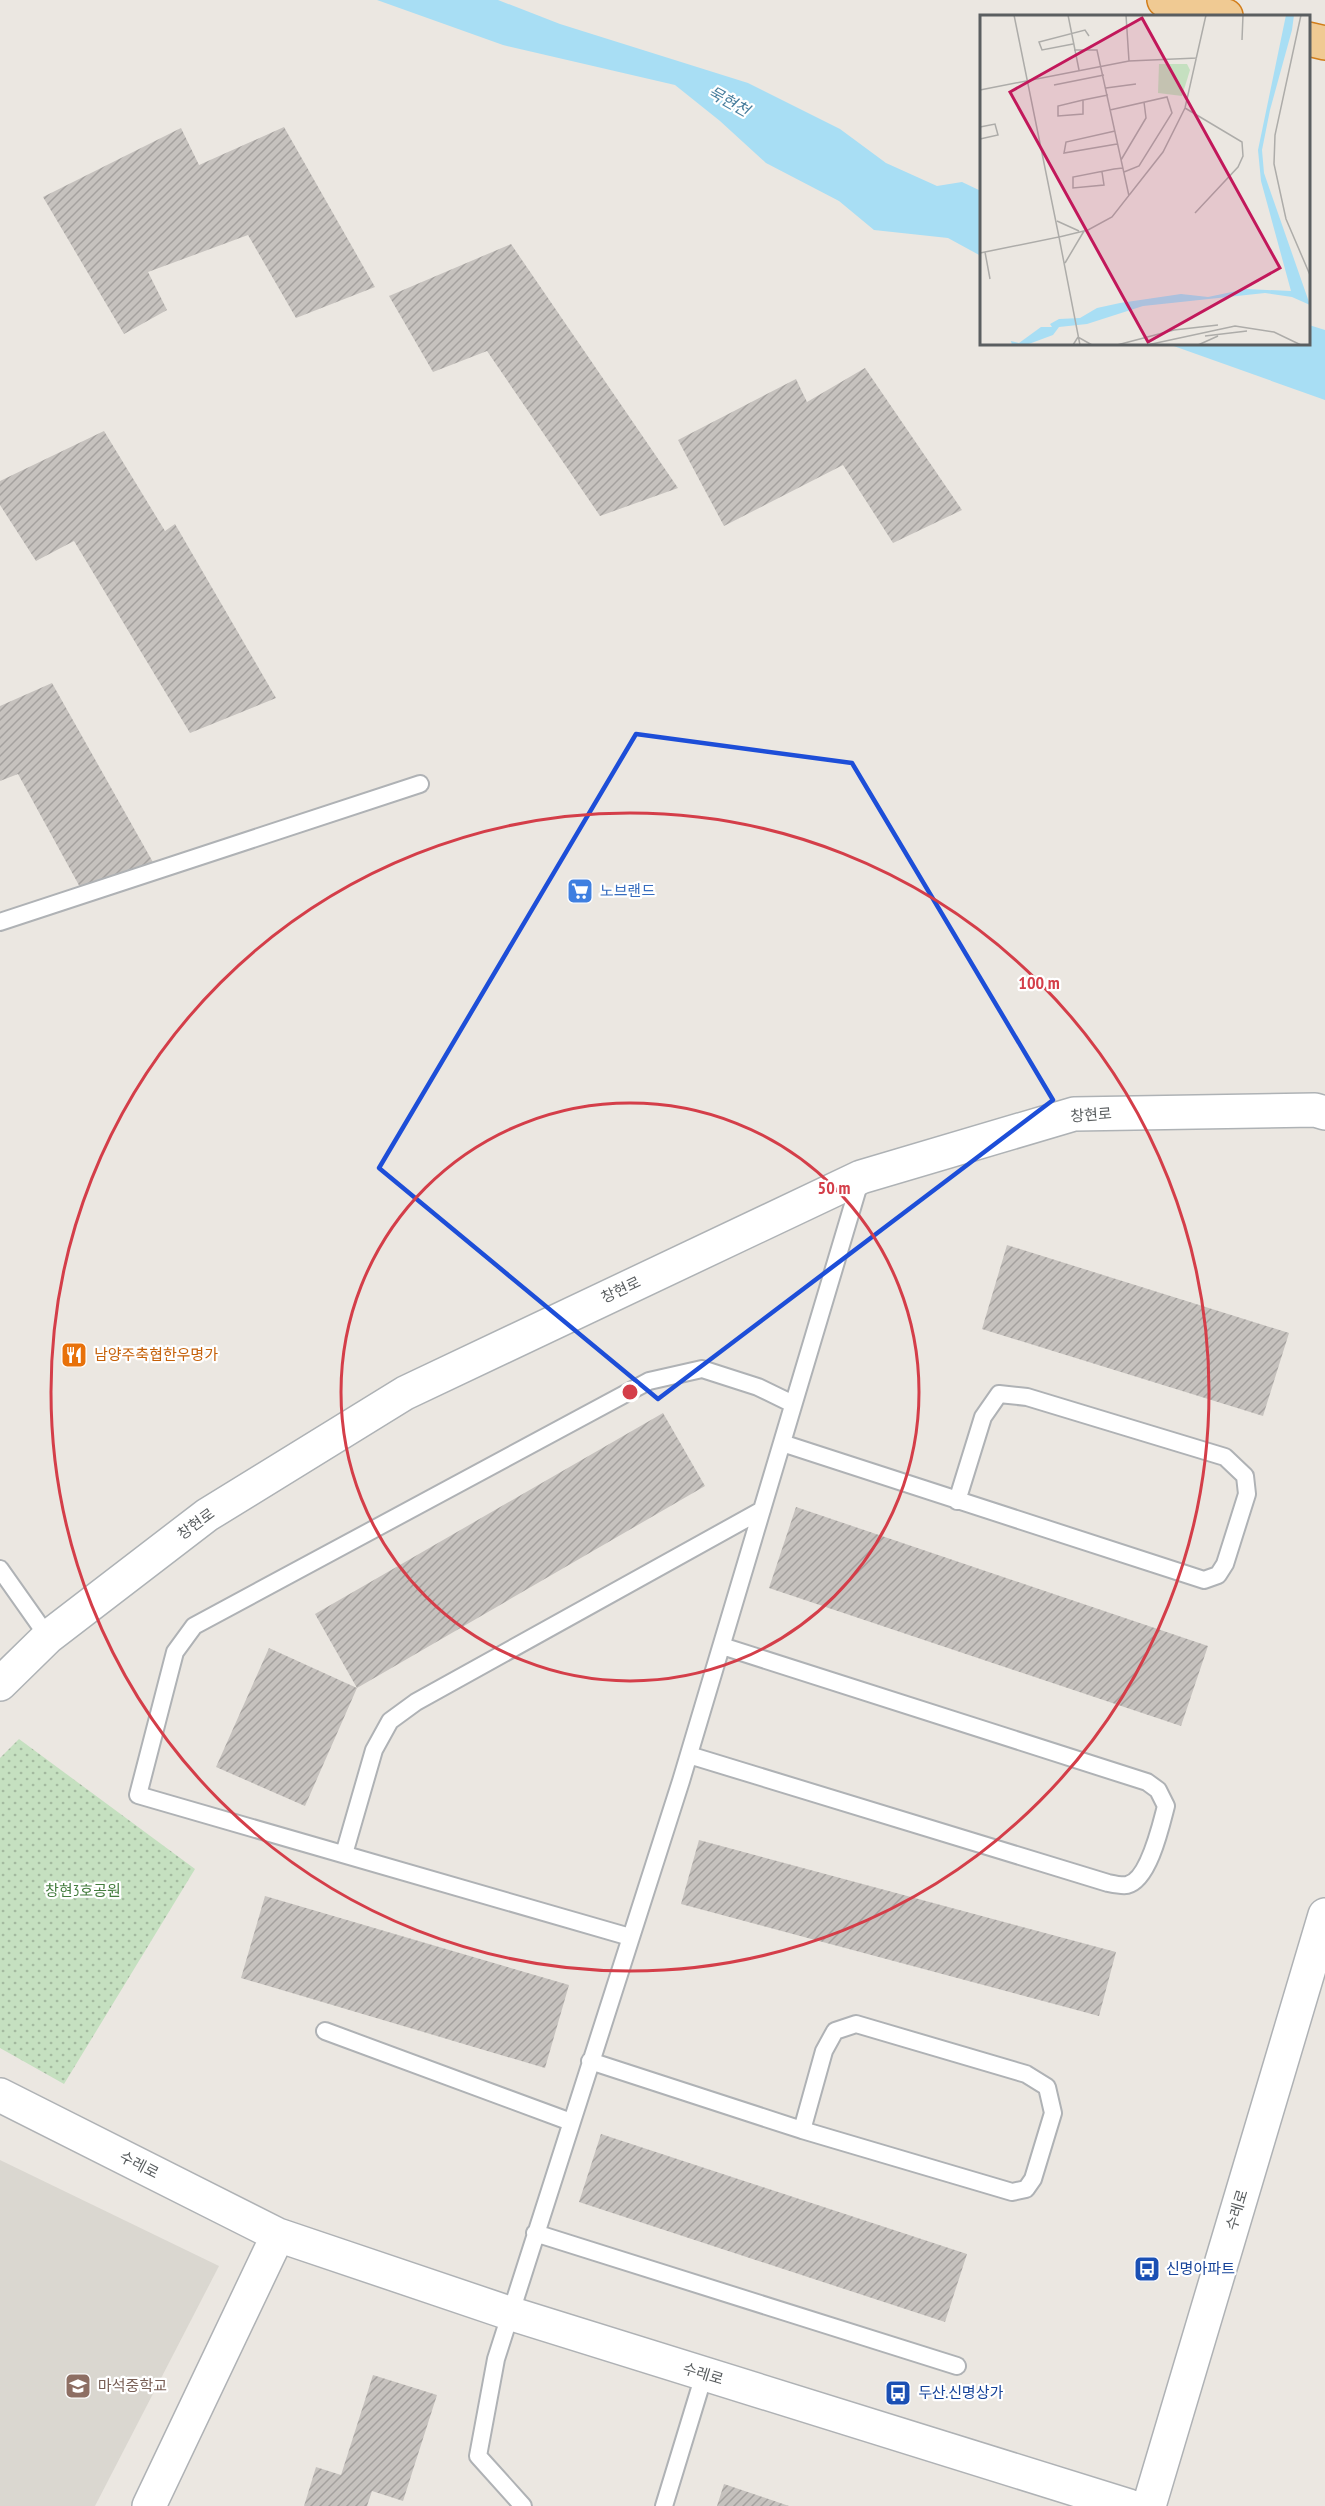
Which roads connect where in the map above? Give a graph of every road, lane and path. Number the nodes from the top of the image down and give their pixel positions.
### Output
1 (1164, 0) edge
2 (1222, 15) edge
3 (1310, 39) edge
4 (1325, 43) edge
5 (420, 784) dead end
6 (0, 922) edge
7 (1325, 1113) edge
8 (861, 1177) junction
9 (793, 1404) junction
10 (782, 1443) junction
11 (957, 1501) junction
12 (762, 1510) junction
13 (0, 1569) edge
14 (48, 1637) junction
15 (722, 1646) junction
16 (0, 1684) edge
17 (689, 1755) junction
18 (344, 1854) junction
19 (1325, 1915) edge
20 (630, 1937) junction
21 (325, 2031) dead end
22 (590, 2061) junction
23 (0, 2095) edge
24 (571, 2121) junction
25 (802, 2130) junction
26 (534, 2233) junction
27 (278, 2235) junction
28 (509, 2313) junction
29 (957, 2366) dead end
30 (704, 2375) junction
31 (149, 2506) edge
32 (523, 2506) edge
33 (664, 2506) edge
34 (1129, 2506) edge
35 (1149, 2506) edge

1 - 2 highway
3 - 4 highway
5 - 6 lane
7 - 8 street, 창현로
8 - 9 lane
8 - 14 street, 창현로
9 - 10 lane
9 - 18 lane
10 - 11 lane
10 - 12 lane
11 - 11 lane
12 - 15 lane
12 - 18 lane
13 - 14 lane
14 - 16 street, 창현로
15 - 17 lane
15 - 17 lane
17 - 20 lane
18 - 20 lane
19 - 35 street, 수레로
20 - 22 lane
21 - 24 lane
22 - 24 lane
22 - 25 lane
23 - 27 street, 수레로
24 - 26 lane
25 - 25 lane
26 - 28 lane
26 - 29 lane
27 - 28 street, 수레로
27 - 31 street
28 - 30 street, 수레로
28 - 32 lane
30 - 33 lane
30 - 34 street, 수레로

